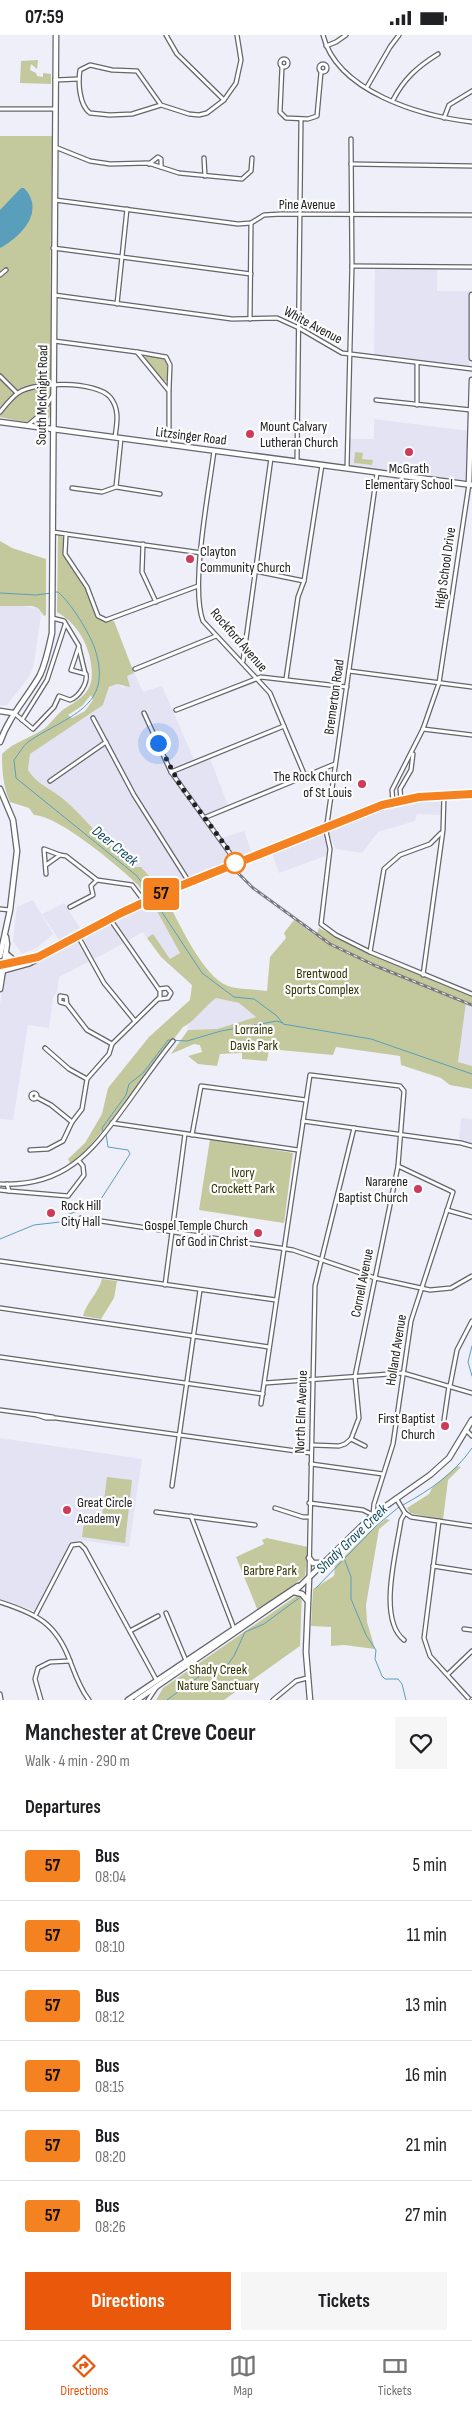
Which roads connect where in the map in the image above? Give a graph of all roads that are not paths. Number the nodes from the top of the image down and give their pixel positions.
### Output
1 (56, 35) edge
2 (166, 35) edge
3 (236, 35) edge
4 (323, 35) edge
5 (346, 35) edge
6 (399, 35) edge
7 (326, 46) junction
8 (438, 54) dead end
9 (282, 67) dead end
10 (321, 71) dead end
11 (55, 79) junction
12 (79, 79) junction
13 (367, 87) junction
14 (472, 91) edge
15 (155, 99) junction
16 (224, 100) junction
17 (392, 101) junction
18 (162, 105) junction
19 (0, 109) edge
20 (55, 109) junction
21 (152, 109) junction
22 (444, 118) junction
23 (301, 119) junction
24 (472, 122) edge
25 (351, 139) dead end
26 (55, 147) junction
27 (204, 158) dead end
28 (252, 158) dead end
29 (149, 164) junction
30 (351, 164) junction
31 (472, 166) edge
32 (161, 167) junction
33 (205, 176) junction
34 (55, 201) junction
35 (127, 209) junction
36 (300, 215) junction
37 (351, 215) junction
38 (472, 215) edge
39 (251, 223) junction
40 (53, 248) junction
41 (123, 257) junction
42 (352, 266) junction
43 (472, 267) edge
44 (6, 270) dead end
45 (251, 273) junction
46 (0, 275) edge
47 (54, 295) junction
48 (472, 295) edge
49 (117, 304) junction
50 (250, 319) junction
51 (299, 328) junction
52 (54, 341) junction
53 (136, 352) junction
54 (350, 355) junction
55 (472, 358) edge
56 (418, 363) junction
57 (472, 369) edge
58 (0, 376) edge
59 (472, 380) edge
60 (53, 384) junction
61 (169, 391) junction
62 (17, 393) junction
63 (53, 395) junction
64 (376, 400) dead end
65 (417, 405) junction
66 (471, 411) edge
67 (0, 413) edge
68 (0, 422) edge
69 (27, 426) junction
70 (53, 429) junction
71 (115, 437) junction
72 (121, 438) junction
73 (472, 438) edge
74 (169, 445) junction
75 (214, 451) junction
76 (271, 458) junction
77 (297, 462) junction
78 (322, 465) junction
79 (347, 468) junction
80 (378, 473) junction
81 (470, 485) edge
82 (116, 487) junction
83 (72, 489) dead end
84 (160, 494) dead end
85 (53, 532) junction
86 (66, 534) junction
87 (143, 544) junction
88 (202, 553) junction
89 (201, 565) junction
90 (255, 571) junction
91 (304, 581) junction
92 (198, 586) junction
93 (156, 602) junction
94 (52, 618) junction
95 (65, 625) junction
96 (216, 635) junction
97 (79, 647) junction
98 (242, 661) junction
99 (135, 669) dead end
100 (349, 671) junction
101 (85, 674) junction
102 (257, 678) junction
103 (286, 679) junction
104 (440, 683) junction
105 (346, 687) junction
106 (472, 687) edge
107 (176, 710) dead end
108 (0, 711) edge
109 (14, 713) junction
110 (144, 713) dead end
111 (93, 718) dead end
112 (22, 720) junction
113 (284, 726) junction
114 (424, 729) junction
115 (472, 735) edge
116 (0, 742) edge
117 (106, 742) junction
118 (413, 753) junction
119 (335, 764) junction
120 (171, 772) junction
121 (304, 776) junction
122 (50, 781) dead end
123 (0, 789) edge
124 (472, 794) edge
125 (444, 795) junction
126 (401, 800) junction
127 (393, 802) junction
128 (206, 817) junction
129 (327, 827) junction
130 (443, 830) junction
131 (430, 845) junction
132 (440, 848) junction
133 (60, 855) junction
134 (237, 863) junction
135 (46, 865) junction
136 (46, 874) dead end
137 (97, 880) junction
138 (189, 882) junction
139 (145, 901) junction
140 (70, 907) dead end
141 (0, 909) edge
142 (10, 910) junction
143 (110, 919) junction
144 (78, 935) junction
145 (370, 952) junction
146 (3, 955) edge
147 (38, 957) junction
148 (14, 961) junction
149 (2, 968) edge
150 (423, 975) junction
151 (0, 989) edge
152 (160, 990) junction
153 (472, 994) edge
154 (160, 999) junction
155 (66, 1004) dead end
156 (135, 1021) junction
157 (173, 1041) dead end
158 (112, 1044) junction
159 (45, 1048) dead end
160 (87, 1079) junction
161 (36, 1097) dead end
162 (306, 1099) junction
163 (303, 1121) junction
164 (72, 1122) junction
165 (112, 1123) junction
166 (354, 1129) junction
167 (185, 1134) junction
168 (192, 1135) junction
169 (400, 1135) junction
170 (472, 1147) edge
171 (30, 1150) dead end
172 (298, 1150) junction
173 (79, 1161) junction
174 (398, 1166) junction
175 (0, 1184) edge
176 (7, 1184) junction
177 (0, 1190) edge
178 (9, 1191) junction
179 (447, 1210) junction
180 (472, 1217) edge
181 (81, 1218) dead end
182 (172, 1232) junction
183 (283, 1249) junction
184 (321, 1260) junction
185 (0, 1261) edge
186 (375, 1278) junction
187 (471, 1278) edge
188 (165, 1285) junction
189 (421, 1288) junction
190 (200, 1290) junction
191 (276, 1300) junction
192 (0, 1308) edge
193 (472, 1321) edge
194 (192, 1335) junction
195 (269, 1347) junction
196 (0, 1357) edge
197 (403, 1373) junction
198 (355, 1376) junction
199 (314, 1379) junction
200 (186, 1383) junction
201 (264, 1383) junction
202 (449, 1386) junction
203 (472, 1393) edge
204 (263, 1395) junction
205 (262, 1404) dead end
206 (0, 1410) edge
207 (444, 1420) dead end
208 (472, 1420) edge
209 (467, 1431) junction
210 (178, 1435) junction
211 (472, 1436) edge
212 (351, 1439) junction
213 (312, 1445) junction
214 (365, 1446) dead end
215 (311, 1453) junction
216 (311, 1464) junction
217 (383, 1474) junction
218 (172, 1486) dead end
219 (398, 1500) junction
220 (309, 1503) junction
221 (275, 1508) dead end
222 (156, 1512) dead end
223 (405, 1513) junction
224 (373, 1515) junction
225 (191, 1516) junction
226 (309, 1517) junction
227 (439, 1521) junction
228 (254, 1525) dead end
229 (472, 1526) edge
230 (309, 1558) junction
231 (325, 1563) junction
232 (433, 1566) junction
233 (472, 1572) edge
234 (309, 1579) junction
235 (300, 1586) junction
236 (294, 1592) junction
237 (0, 1601) edge
238 (307, 1601) junction
239 (166, 1613) dead end
240 (36, 1614) junction
241 (158, 1616) dead end
242 (464, 1629) dead end
243 (130, 1631) junction
244 (235, 1631) junction
245 (472, 1631) edge
246 (404, 1640) dead end
247 (472, 1651) edge
248 (70, 1661) junction
249 (188, 1663) junction
250 (448, 1675) junction
251 (307, 1678) junction
252 (158, 1682) junction
253 (0, 1695) edge
254 (2, 1700) edge
255 (41, 1700) edge
256 (89, 1700) edge
257 (128, 1700) edge
258 (137, 1700) edge
259 (148, 1700) edge
260 (273, 1700) edge
261 (310, 1700) edge
262 (470, 1700) edge

1 - 11 main road, South McKnight Road
2 - 16 street
3 - 16 street
4 - 7 street
5 - 7 street
6 - 13 street
7 - 13 street
8 - 17 street
9 - 23 street
10 - 23 street
11 - 12 street
11 - 20 main road, South McKnight Road
12 - 15 street
12 - 21 street
13 - 17 street
14 - 22 street
15 - 18 street
15 - 21 street
16 - 18 street
17 - 22 street
18 - 21 street
19 - 20 street
20 - 26 main road, South McKnight Road
22 - 24 street
23 - 36 street
25 - 30 street
26 - 29 street
26 - 34 main road, South McKnight Road
27 - 33 street
28 - 33 street
29 - 32 street
29 - 32 street
30 - 31 street
30 - 37 street
32 - 33 street
34 - 35 street, Pine Avenue
34 - 40 main road, South McKnight Road
35 - 39 street, Pine Avenue
35 - 41 street
36 - 37 street, Pine Avenue
36 - 39 street, Pine Avenue
36 - 51 street
37 - 38 street, Pine Avenue
37 - 42 street
39 - 45 street
40 - 41 street
40 - 47 main road, South McKnight Road
41 - 45 street
41 - 49 street
42 - 43 street
42 - 54 street
44 - 46 street
45 - 50 street
47 - 49 street, White Avenue
47 - 52 main road, South McKnight Road
48 - 55 main road
49 - 50 street, White Avenue
50 - 51 street, White Avenue
51 - 54 street, White Avenue
51 - 77 street
52 - 53 street
52 - 60 main road, South McKnight Road
53 - 61 street
53 - 61 street
54 - 56 street, White Avenue
54 - 79 street
56 - 57 street, White Avenue
56 - 65 street
58 - 62 street
59 - 66 main road, High School Drive
60 - 62 street
60 - 63 main road, South McKnight Road
60 - 71 street
61 - 74 street
62 - 67 street
63 - 69 street
63 - 70 main road, South McKnight Road
64 - 65 street
65 - 66 street
66 - 73 main road, High School Drive
68 - 69 main road, Litzsinger Road
69 - 70 main road, Litzsinger Road
70 - 71 main road, Litzsinger Road
70 - 85 main road, South McKnight Road
71 - 72 main road, Litzsinger Road
72 - 74 main road, Litzsinger Road
72 - 82 street
73 - 81 main road, High School Drive
74 - 75 main road, Litzsinger Road
75 - 76 main road, Litzsinger Road
75 - 88 street, Rockford Avenue
76 - 77 main road, Litzsinger Road
76 - 90 street
77 - 78 main road, Litzsinger Road
78 - 79 main road, Litzsinger Road
78 - 91 street
79 - 80 main road, Litzsinger Road
80 - 81 main road, Litzsinger Road
80 - 100 street, Bremerton Road
81 - 104 street, High School Drive
82 - 83 street
82 - 84 street
85 - 86 street
85 - 94 main road, South McKnight Road
86 - 87 street
86 - 93 street
87 - 88 street
87 - 93 street
88 - 89 street, Rockford Avenue
89 - 90 street
89 - 92 street, Rockford Avenue
90 - 91 street
90 - 98 street
91 - 103 street
92 - 93 street
92 - 96 street, Rockford Avenue
94 - 95 street
94 - 109 main road, South McKnight Road
95 - 97 street
95 - 112 street
96 - 98 street, Rockford Avenue
96 - 99 street
97 - 101 street
97 - 101 street
98 - 102 street, Rockford Avenue
100 - 104 street
100 - 105 street, Bremerton Road
101 - 112 street
102 - 103 street
102 - 107 street
102 - 113 street, Rockford Avenue
103 - 105 street
104 - 106 street
104 - 114 street, High School Drive
105 - 119 street, Bremerton Road
108 - 109 main road
109 - 112 street
109 - 116 main road, South McKnight Road
110 - 120 street
111 - 117 street
113 - 120 street
113 - 121 street, Rockford Avenue
114 - 115 street
114 - 118 street, High School Drive
117 - 122 street
117 - 138 street
118 - 126 street, High School Drive
118 - 127 street, High School Drive
119 - 121 street
119 - 129 street, Bremerton Road
120 - 128 street
121 - 128 street
123 - 142 main road
124 - 125 main road
125 - 126 main road
125 - 130 street
126 - 127 main road
127 - 129 main road
128 - 134 street
129 - 134 main road
129 - 145 street, Bremerton Road
130 - 131 street
130 - 132 street
131 - 132 street
131 - 145 street
132 - 150 street
133 - 135 street
133 - 135 street
133 - 137 street
134 - 138 main road
135 - 136 street
137 - 139 street
137 - 140 street
138 - 139 main road
139 - 143 main road
141 - 142 street
142 - 146 main road
143 - 144 main road
143 - 152 street
144 - 147 main road
144 - 156 street
145 - 150 street
146 - 148 main road
146 - 149 main road
147 - 148 main road
147 - 149 main road
148 - 149 main road
149 - 151 main road
150 - 153 street
152 - 154 street
152 - 154 street
154 - 156 street
155 - 158 street
156 - 158 street
157 - 165 street
158 - 160 street
159 - 160 street
160 - 164 street
161 - 164 street
162 - 163 street
162 - 168 street
162 - 169 street, Cornell Avenue
163 - 166 street
163 - 172 street
164 - 171 street
165 - 167 street
165 - 173 street
166 - 169 street
166 - 184 street, North Elm Avenue
167 - 168 street
167 - 182 street
168 - 172 street
169 - 170 street
169 - 174 street, Cornell Avenue
172 - 183 street
173 - 176 street
173 - 178 street
174 - 179 street, Holland Avenue
174 - 186 street, Cornell Avenue
175 - 176 street
176 - 178 street
177 - 178 street
179 - 180 street
179 - 189 street, Holland Avenue
181 - 182 street
182 - 183 street
182 - 188 street
183 - 184 street
183 - 191 street
184 - 186 street
184 - 199 street, North Elm Avenue
185 - 188 street
186 - 189 street
186 - 198 street, Cornell Avenue
187 - 189 street
188 - 190 street
189 - 197 street, Holland Avenue
190 - 191 street
190 - 194 street
191 - 195 street
192 - 194 street
193 - 202 street
194 - 195 street
194 - 200 street
195 - 201 street
196 - 200 street
197 - 198 street
197 - 202 street
197 - 217 street, Holland Avenue
198 - 199 street
198 - 212 street, Cornell Avenue
199 - 201 street
199 - 213 street, North Elm Avenue
200 - 204 street
200 - 210 street
201 - 204 street
202 - 203 street
202 - 207 street
204 - 205 street
206 - 210 street
208 - 209 main road
209 - 211 street
209 - 219 main road
210 - 215 street
210 - 218 street
212 - 213 street
212 - 214 street
213 - 215 street, North Elm Avenue
215 - 216 street, North Elm Avenue
216 - 217 street
216 - 220 street, North Elm Avenue
217 - 224 street, Holland Avenue
219 - 223 street
219 - 224 main road
220 - 224 street
220 - 226 street, North Elm Avenue
221 - 226 street
222 - 225 street
223 - 227 street
223 - 246 street
224 - 231 main road
225 - 228 street
225 - 244 street
226 - 230 street, North Elm Avenue
227 - 229 street
227 - 232 street
230 - 231 main road
230 - 234 street, North Elm Avenue
231 - 234 main road
232 - 233 street
232 - 250 street
234 - 235 main road
234 - 238 main road, North Elm Avenue
235 - 236 main road
235 - 244 main road
236 - 238 main road
236 - 244 main road
237 - 240 street
238 - 251 main road, North Elm Avenue
239 - 249 street
240 - 243 street
240 - 248 street
241 - 243 street
242 - 245 street
243 - 252 street
244 - 249 main road
247 - 250 street
248 - 255 street
248 - 256 street
249 - 252 main road
250 - 262 street
251 - 260 street
251 - 261 main road, North Elm Avenue
252 - 257 main road
252 - 258 main road
252 - 259 street
253 - 254 street

